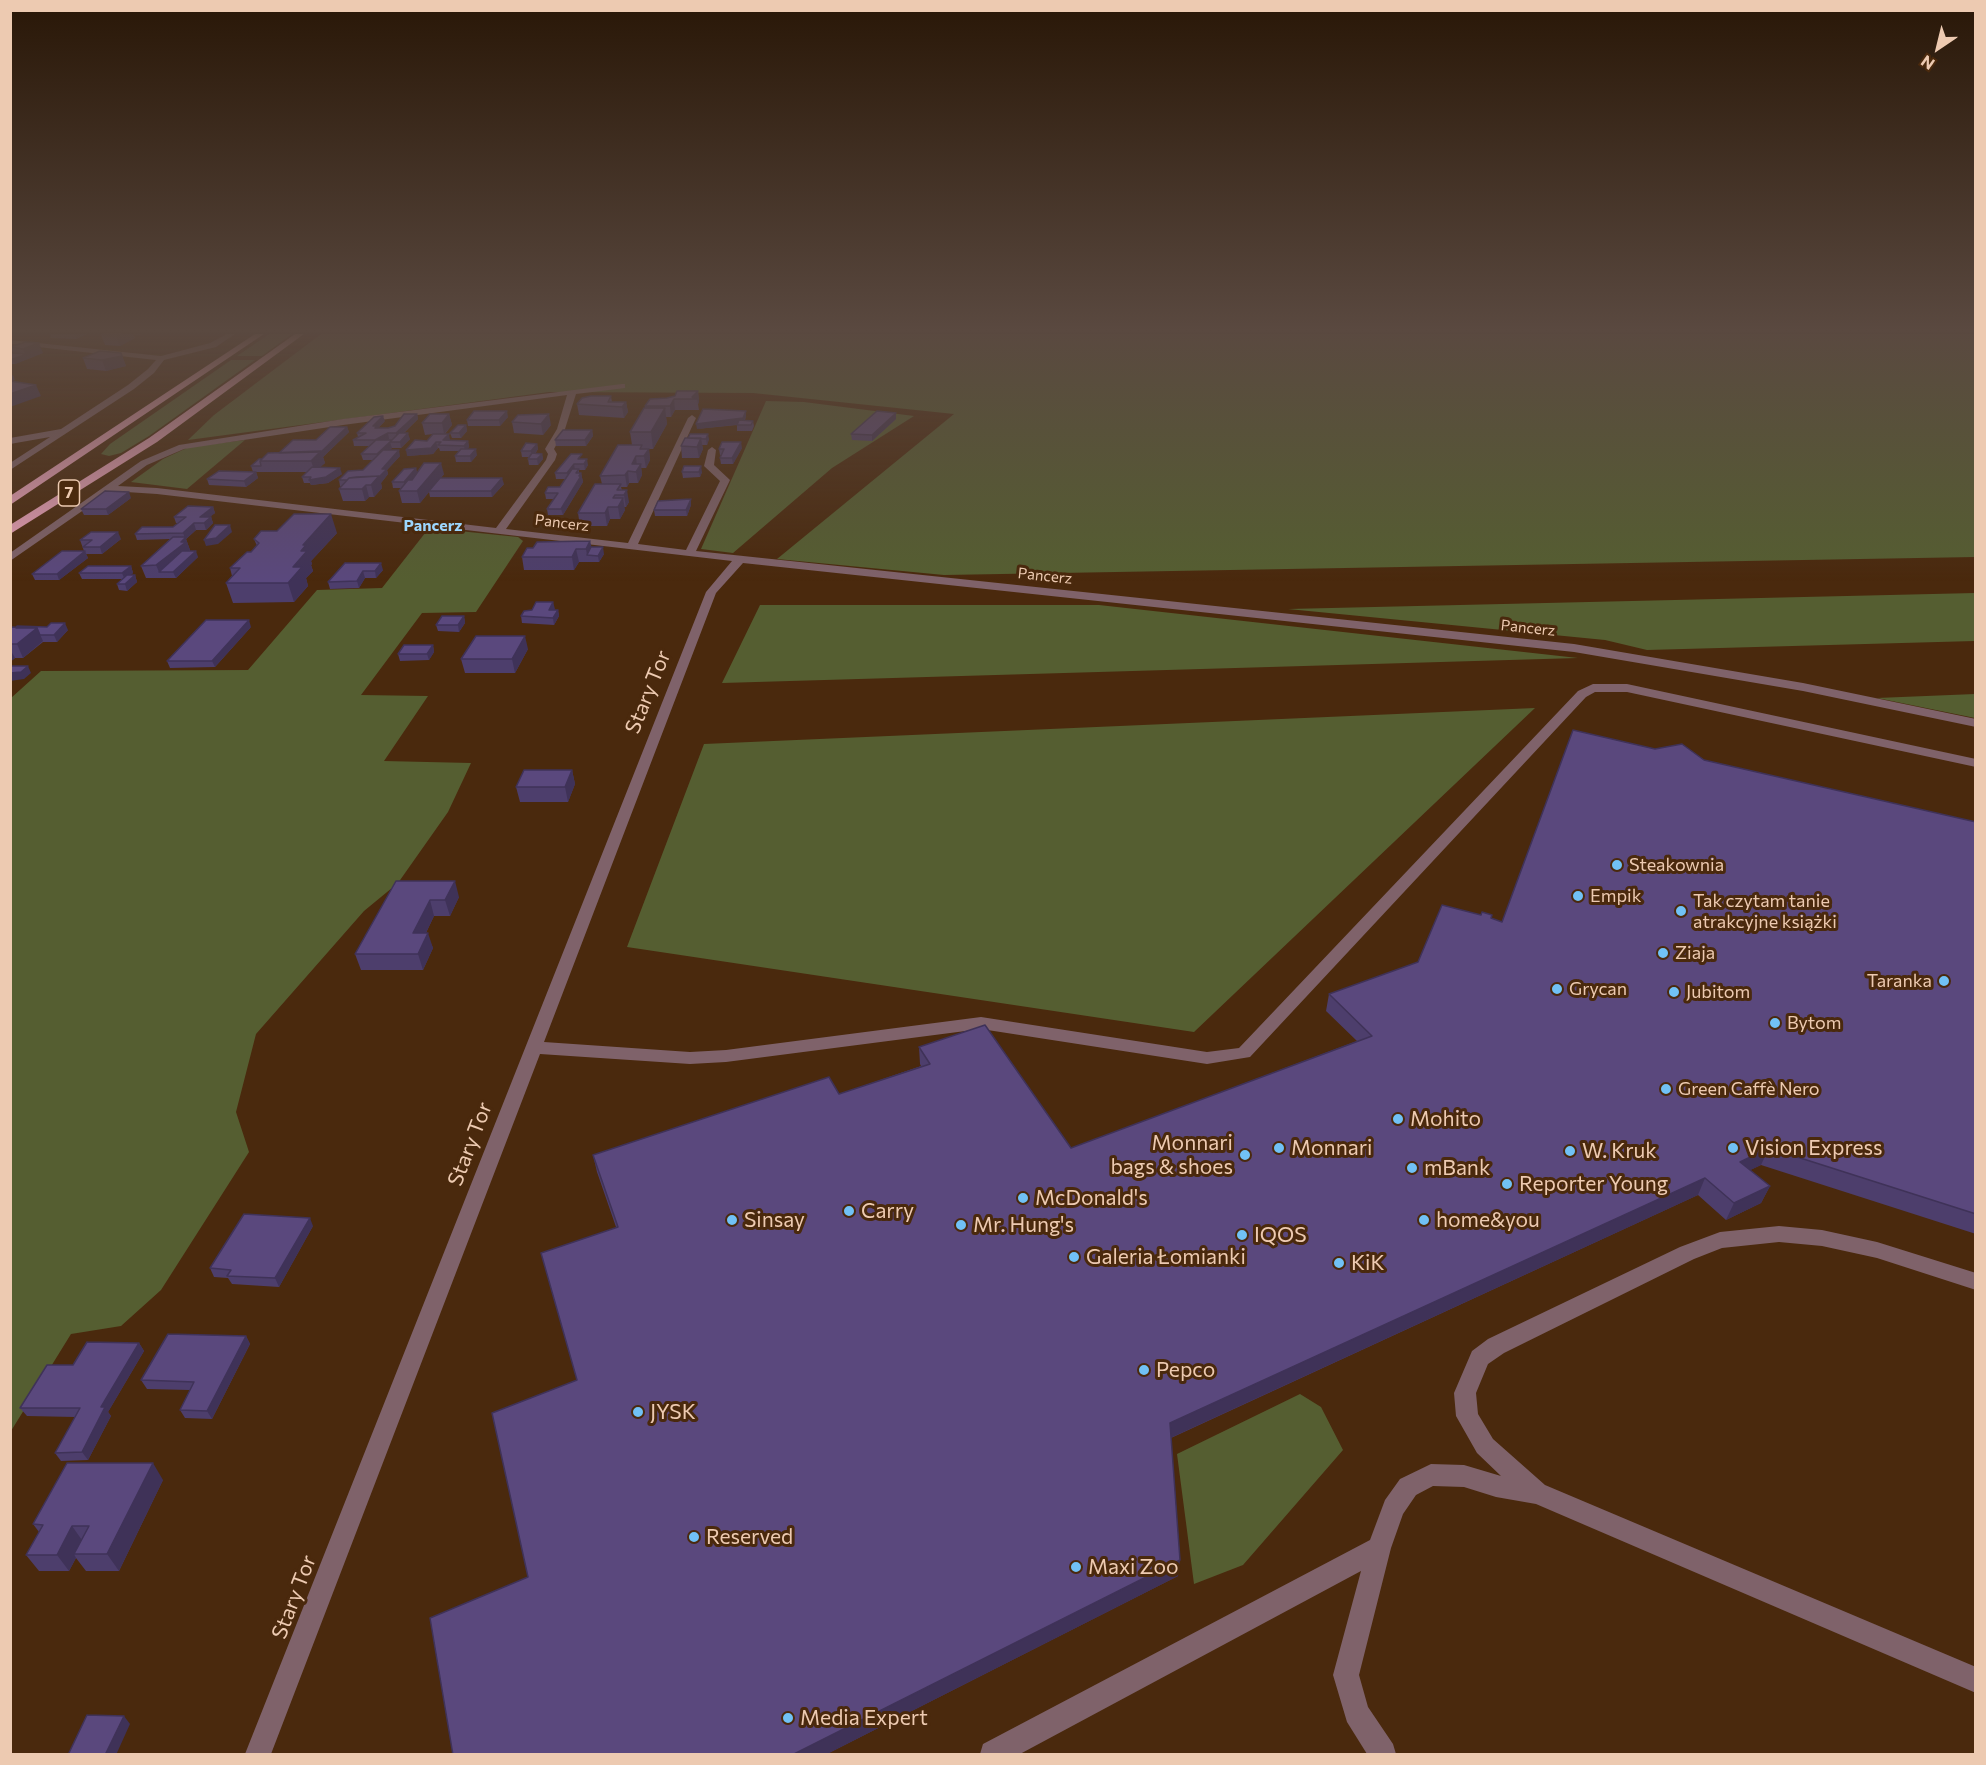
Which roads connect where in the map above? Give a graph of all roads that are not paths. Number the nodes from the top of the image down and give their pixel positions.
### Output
1 (87, 416) edge
2 (139, 416) edge
3 (184, 416) edge
4 (382, 416) edge
5 (565, 416) edge
6 (692, 418) dead end
7 (64, 432) junction
8 (10, 441) edge
9 (712, 450) dead end
10 (10, 467) edge
11 (107, 488) junction
12 (10, 502) edge
13 (500, 530) junction
14 (10, 531) edge
15 (632, 546) junction
16 (690, 553) junction
17 (10, 558) edge
18 (740, 559) junction
19 (1976, 723) edge
20 (1976, 763) edge
21 (532, 1047) junction
22 (1976, 1282) edge
23 (1537, 1493) junction
24 (1379, 1548) junction
25 (1976, 1680) edge
26 (258, 1755) edge
27 (993, 1755) edge
28 (1383, 1755) edge

1 - 7 street
2 - 12 highway, 7
3 - 14 highway, 7
4 - 11 street
5 - 13 street
6 - 15 street
7 - 8 street
7 - 10 street
9 - 16 street
11 - 13 street, Pancerz
11 - 17 street
13 - 15 street, Pancerz
15 - 16 street, Pancerz
16 - 18 street, Pancerz
18 - 19 street, Pancerz
18 - 21 street, Stary Tor
20 - 21 street
21 - 26 street, Stary Tor
22 - 23 street
23 - 24 street
23 - 25 street
24 - 27 street
24 - 28 street

